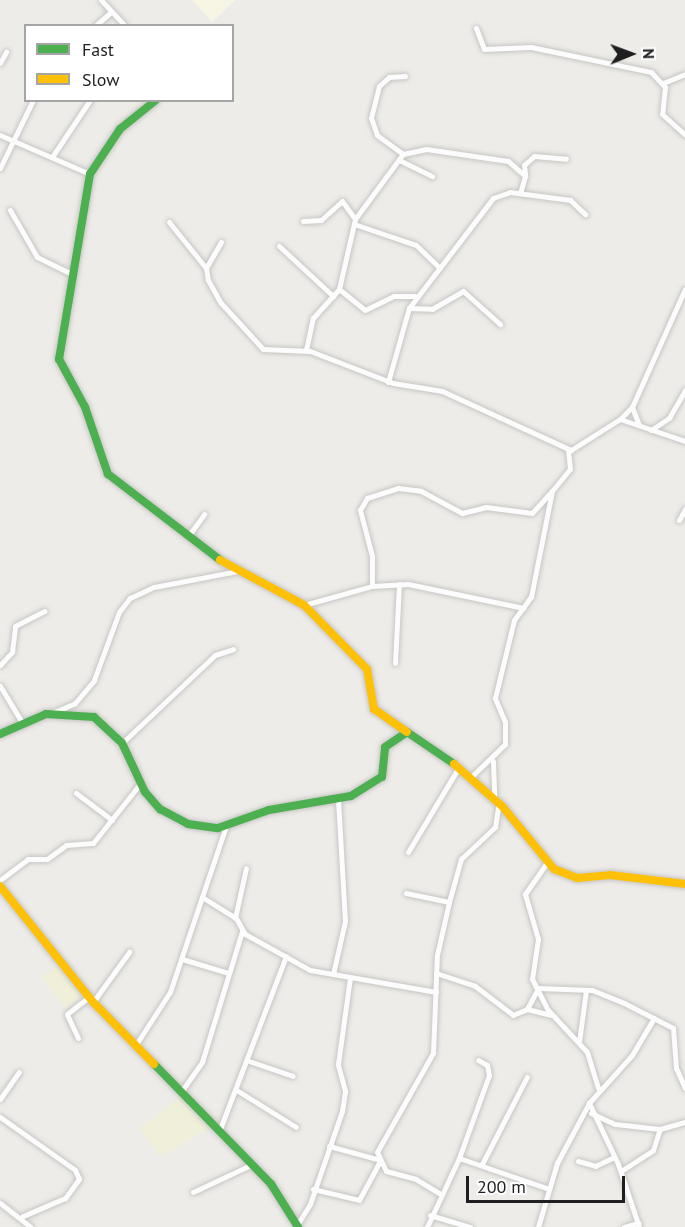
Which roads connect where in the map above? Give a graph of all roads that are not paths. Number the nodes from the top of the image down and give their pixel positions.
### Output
1 (101, 0) edge
2 (111, 12) junction
3 (97, 24) edge
4 (123, 24) edge
5 (476, 28) dead end
6 (6, 52) dead end
7 (0, 63) edge
8 (685, 74) edge
9 (405, 76) dead end
10 (663, 83) junction
11 (32, 102) edge
12 (89, 102) edge
13 (153, 102) edge
14 (0, 135) edge
15 (685, 135) edge
16 (11, 142) junction
17 (52, 157) junction
18 (401, 157) junction
19 (566, 159) dead end
20 (0, 168) edge
21 (90, 174) junction
22 (432, 176) dead end
23 (525, 176) junction
24 (520, 193) junction
25 (10, 210) dead end
26 (585, 214) dead end
27 (303, 221) dead end
28 (169, 222) dead end
29 (354, 222) junction
30 (221, 242) dead end
31 (279, 246) dead end
32 (206, 268) junction
33 (440, 268) junction
34 (74, 275) junction
35 (685, 288) edge
36 (339, 289) junction
37 (333, 296) junction
38 (415, 296) junction
39 (409, 308) junction
40 (500, 324) dead end
41 (306, 350) junction
42 (388, 382) junction
43 (685, 390) edge
44 (632, 407) junction
45 (620, 419) junction
46 (639, 426) junction
47 (651, 430) junction
48 (685, 441) edge
49 (568, 449) junction
50 (552, 491) junction
51 (685, 509) edge
52 (204, 514) dead end
53 (679, 520) dead end
54 (189, 535) junction
55 (243, 571) junction
56 (399, 584) junction
57 (372, 586) junction
58 (304, 604) junction
59 (524, 608) junction
60 (44, 611) dead end
61 (233, 649) dead end
62 (395, 663) dead end
63 (0, 665) edge
64 (0, 686) edge
65 (50, 714) junction
66 (23, 724) junction
67 (407, 732) junction
68 (0, 734) edge
69 (122, 743) junction
70 (493, 761) junction
71 (457, 770) junction
72 (468, 780) junction
73 (140, 784) junction
74 (76, 793) dead end
75 (338, 799) junction
76 (496, 801) junction
77 (112, 820) junction
78 (226, 826) junction
79 (408, 852) dead end
80 (546, 864) junction
81 (246, 868) dead end
82 (0, 880) edge
83 (685, 884) edge
84 (0, 885) edge
85 (406, 893) dead end
86 (202, 897) junction
87 (449, 902) junction
88 (235, 918) junction
89 (242, 931) junction
90 (129, 952) dead end
91 (286, 956) junction
92 (182, 959) junction
93 (228, 973) junction
94 (436, 973) junction
95 (333, 974) junction
96 (350, 978) junction
97 (538, 988) junction
98 (586, 990) junction
99 (436, 992) junction
100 (91, 999) junction
101 (527, 1010) junction
102 (552, 1015) junction
103 (654, 1018) junction
104 (78, 1038) dead end
105 (579, 1042) junction
106 (135, 1046) junction
107 (478, 1060) dead end
108 (249, 1061) junction
109 (19, 1072) dead end
110 (293, 1076) dead end
111 (527, 1077) dead end
112 (598, 1088) junction
113 (685, 1088) edge
114 (238, 1091) junction
115 (181, 1092) junction
116 (0, 1099) edge
117 (589, 1103) junction
118 (591, 1113) junction
119 (0, 1117) edge
120 (685, 1122) edge
121 (297, 1127) dead end
122 (220, 1129) junction
123 (660, 1129) junction
124 (329, 1146) junction
125 (614, 1157) junction
126 (459, 1158) junction
127 (378, 1161) junction
128 (578, 1161) dead end
129 (253, 1164) junction
130 (482, 1164) junction
131 (621, 1171) junction
132 (313, 1189) junction
133 (549, 1189) junction
134 (193, 1191) dead end
135 (439, 1192) junction
136 (0, 1203) edge
137 (430, 1215) junction
138 (23, 1216) junction
139 (638, 1225) edge
140 (298, 1226) edge
141 (31, 1227) edge
142 (427, 1227) edge
143 (470, 1227) edge
144 (538, 1227) edge
145 (624, 1227) edge

1 - 2 street
2 - 3 street
2 - 4 street
5 - 10 street
6 - 7 street
8 - 10 street
9 - 18 street
10 - 15 street
11 - 16 street
12 - 17 street
13 - 21 street
14 - 16 street
16 - 17 street
16 - 20 street
17 - 21 street
18 - 22 street
18 - 23 street
18 - 29 street
19 - 23 street
21 - 34 street
23 - 24 street
24 - 26 street
24 - 33 street
25 - 34 street
27 - 29 street
28 - 32 street
29 - 33 street
29 - 36 street
30 - 32 street
31 - 37 street
32 - 41 street
33 - 38 street
34 - 54 street
35 - 44 street
36 - 37 street
36 - 38 street
37 - 41 street
38 - 39 street
39 - 40 street
39 - 42 street
41 - 42 street
42 - 49 street
43 - 47 street
44 - 45 street
44 - 46 street
45 - 46 street
45 - 49 street
46 - 47 street
47 - 48 street
49 - 50 street
50 - 57 street
50 - 59 street
51 - 53 street
52 - 54 street
54 - 55 street
55 - 58 street
55 - 65 street
56 - 57 street
56 - 59 street
56 - 62 street
57 - 58 street
58 - 67 street
59 - 70 street
60 - 63 street
61 - 69 street
64 - 66 street
65 - 66 street
65 - 69 street
66 - 68 street
67 - 71 street
67 - 75 street
69 - 73 street
70 - 72 street
70 - 76 street
71 - 72 street
71 - 79 street
72 - 76 street
73 - 77 street
73 - 78 street
74 - 77 street
75 - 78 street
75 - 95 street
76 - 80 street
76 - 87 street
77 - 82 street
78 - 86 street
80 - 83 street
80 - 97 street
81 - 88 street
84 - 100 street
85 - 87 street
86 - 88 street
86 - 92 street
87 - 94 street
88 - 89 street
89 - 91 street
89 - 93 street
90 - 100 street
91 - 95 street
91 - 108 street
92 - 93 street
92 - 106 street
93 - 115 street
94 - 99 street
94 - 101 street
95 - 96 street
96 - 99 street
96 - 124 street
97 - 98 street
97 - 101 street
97 - 102 street
98 - 103 street
98 - 105 street
99 - 127 street
100 - 104 street
100 - 106 street
101 - 102 street
102 - 105 street
103 - 112 street
103 - 113 street
105 - 112 street
106 - 115 street
107 - 126 street
108 - 110 street
108 - 114 street
109 - 116 street
111 - 130 street
112 - 117 street
114 - 121 street
114 - 122 street
115 - 122 street
117 - 118 street
117 - 133 street
118 - 123 street
118 - 125 street
119 - 138 street
120 - 123 street
122 - 129 street
123 - 131 street
124 - 127 street
124 - 132 street
125 - 128 street
125 - 131 street
126 - 130 street
126 - 135 street
127 - 132 street
127 - 135 street
129 - 134 street
129 - 140 street
130 - 133 street
131 - 139 street
132 - 140 street
133 - 144 street
135 - 137 street
136 - 138 street
137 - 142 street
137 - 143 street
138 - 141 street
139 - 145 street

